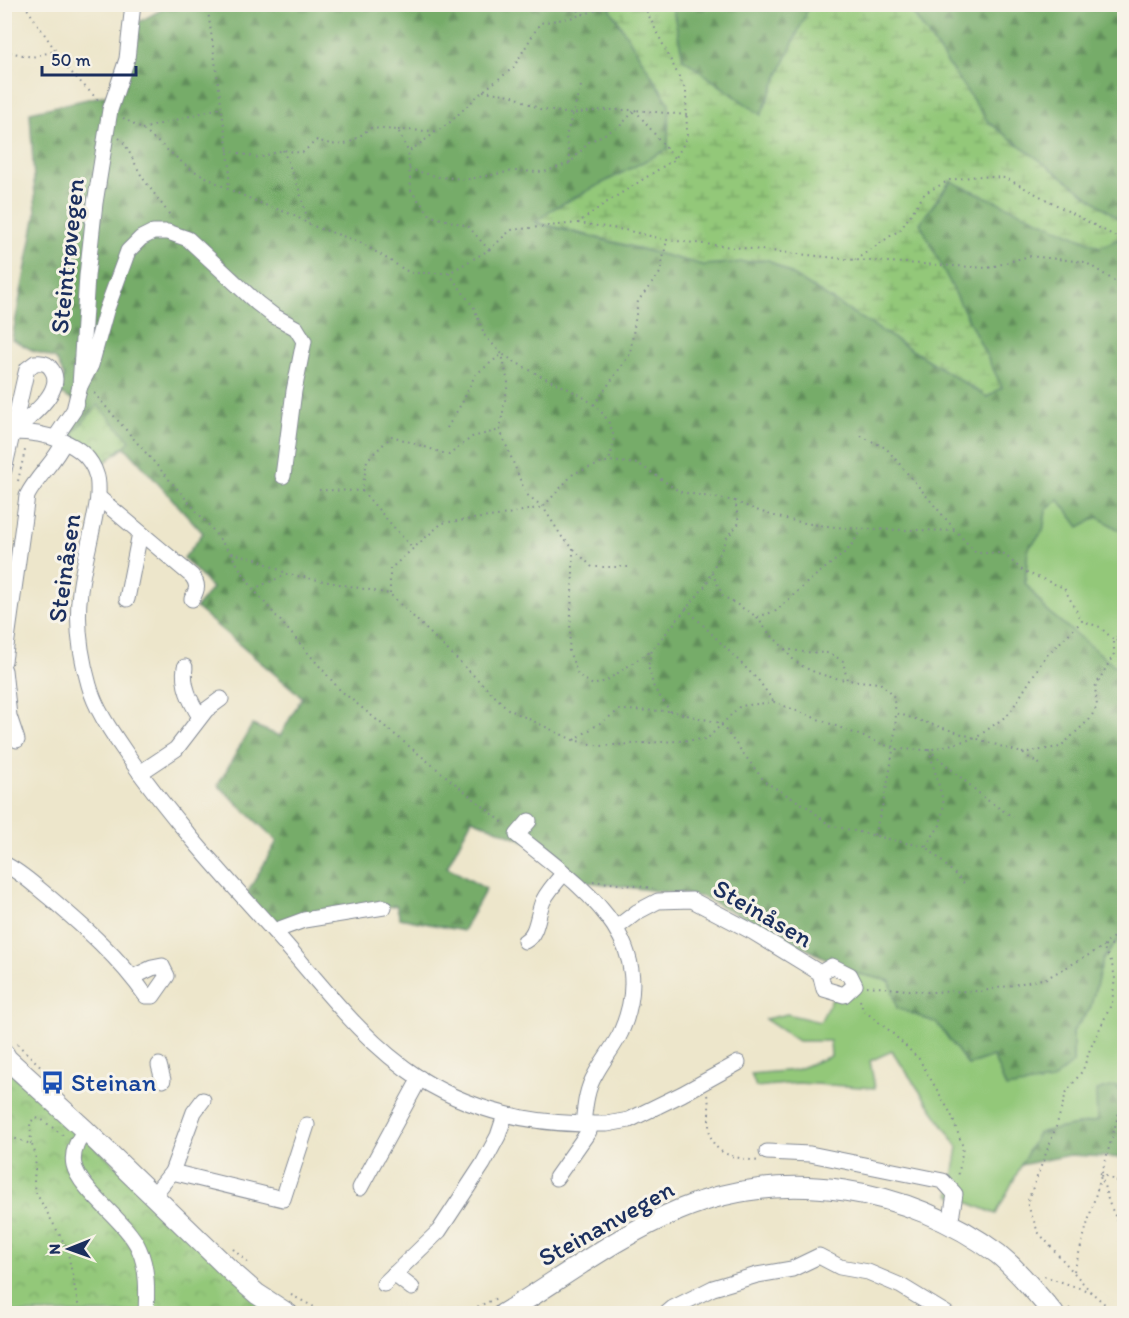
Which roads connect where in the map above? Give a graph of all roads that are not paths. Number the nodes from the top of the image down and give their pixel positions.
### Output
1 (133, 4) edge
2 (80, 386) junction
3 (60, 440) junction
4 (4, 470) edge
5 (283, 476) dead end
6 (98, 497) junction
7 (140, 532) junction
8 (127, 599) dead end
9 (192, 599) dead end
10 (4, 661) edge
11 (185, 667) dead end
12 (4, 670) edge
13 (221, 699) dead end
14 (200, 717) junction
15 (17, 740) dead end
16 (140, 773) junction
17 (529, 821) dead end
18 (4, 864) edge
19 (564, 873) junction
20 (384, 907) dead end
21 (616, 928) junction
22 (274, 931) junction
23 (525, 941) dead end
24 (820, 973) junction
25 (133, 977) dead end
26 (5, 1057) edge
27 (738, 1063) dead end
28 (159, 1065) dead end
29 (420, 1078) junction
30 (163, 1080) dead end
31 (203, 1100) dead end
32 (505, 1115) junction
33 (587, 1124) junction
34 (307, 1125) dead end
35 (81, 1138) junction
36 (767, 1157) road end
37 (172, 1172) junction
38 (556, 1178) dead end
39 (360, 1188) dead end
40 (153, 1197) junction
41 (950, 1225) junction
42 (412, 1288) dead end
43 (500, 1306) edge
44 (1060, 1309) edge
45 (146, 1314) edge
46 (288, 1314) edge
47 (666, 1314) edge
48 (947, 1314) edge

1 - 2 street, Steintrøvegen
2 - 3 street, Steintrøvegen
2 - 5 street, Steintrøvegen
3 - 4 street, Steinåsen
3 - 6 street, Steinåsen
3 - 10 street, Steinåsen
6 - 7 street, Steinåsen
6 - 16 street, Steinåsen
7 - 8 street
7 - 9 street, Steinåsen
11 - 14 street
12 - 15 street
13 - 14 street
14 - 16 street
16 - 22 street, Steinåsen
17 - 19 street
18 - 25 street
19 - 21 street
19 - 23 street
20 - 22 street
21 - 24 street, Steinåsen
21 - 33 street
22 - 29 street, Steinåsen
24 - 24 street, Steinåsen
26 - 35 main road
27 - 33 street, Steinåsen
28 - 30 street
29 - 32 street, Steinåsen
29 - 39 street
31 - 37 street
32 - 33 street, Steinåsen
32 - 42 street
33 - 38 street
34 - 37 street
35 - 40 main road
35 - 45 street
36 - 41 street
37 - 40 street
40 - 46 main road
41 - 43 main road, Steinanvegen
41 - 44 main road, Steinanvegen
47 - 48 street

